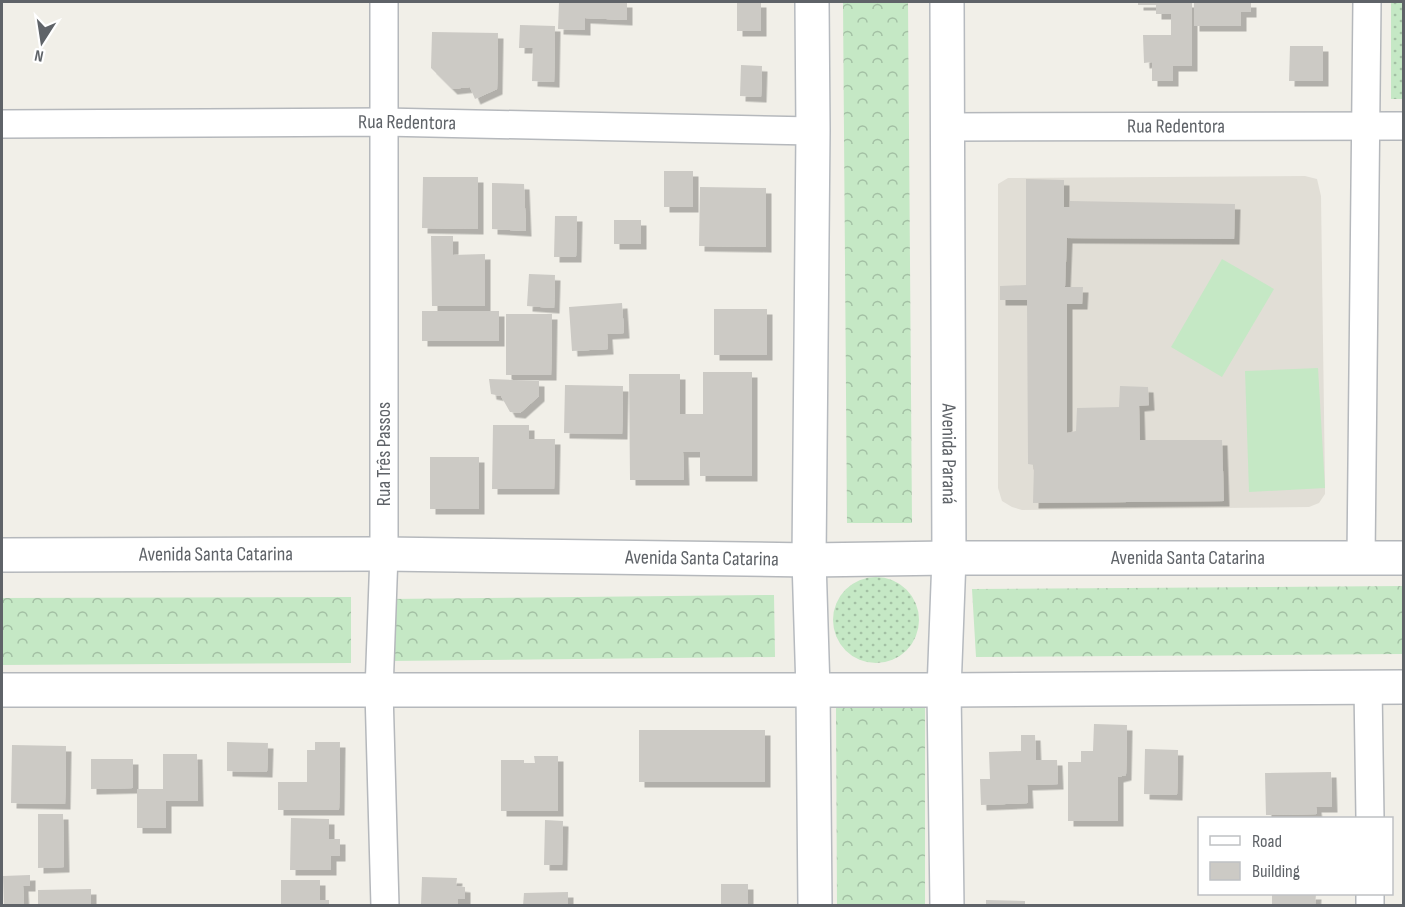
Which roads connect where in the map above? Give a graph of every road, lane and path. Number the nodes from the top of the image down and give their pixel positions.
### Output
1 (384, 2) edge
2 (812, 2) edge
3 (947, 2) edge
4 (1367, 2) edge
5 (384, 122) junction
6 (2, 123) edge
7 (1365, 126) junction
8 (1404, 126) edge
9 (948, 127) junction
10 (813, 131) junction
11 (384, 554) junction
12 (2, 555) edge
13 (949, 558) junction
14 (1362, 558) junction
15 (1404, 558) edge
16 (809, 560) junction
17 (1368, 687) junction
18 (1404, 687) edge
19 (2, 690) edge
20 (813, 690) junction
21 (944, 690) junction
22 (380, 691) junction
23 (1370, 817) edge
24 (385, 906) edge
25 (814, 906) edge
26 (947, 906) edge

1 - 5 street, Rua Três Passos
2 - 10 street
3 - 9 street, Avenida Paraná
4 - 7 street
5 - 6 street, Rua Redentora
5 - 10 street, Rua Redentora
5 - 11 street, Rua Três Passos
7 - 8 street, Rua Redentora
7 - 9 street, Rua Redentora
7 - 14 street
9 - 13 street, Avenida Paraná
10 - 16 street
11 - 12 street, Avenida Santa Catarina
11 - 16 street, Avenida Santa Catarina
11 - 22 street, Rua Três Passos
13 - 14 street, Avenida Santa Catarina
13 - 16 street, Avenida Santa Catarina
13 - 21 street, Avenida Paraná
14 - 15 street, Avenida Santa Catarina
16 - 20 street
17 - 18 street
17 - 21 street
17 - 23 street
19 - 22 street
20 - 21 street
20 - 22 street
20 - 25 street
21 - 26 street, Avenida Paraná
22 - 24 street, Rua Três Passos

